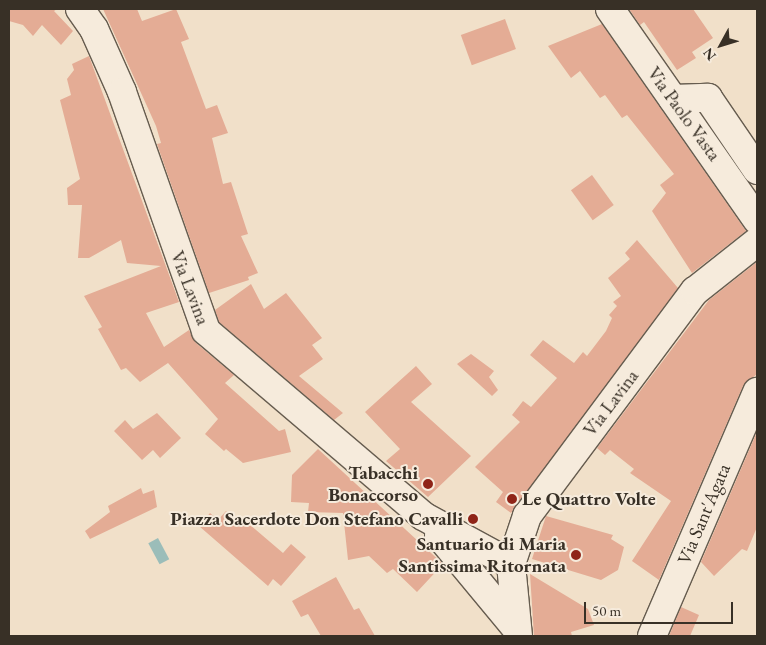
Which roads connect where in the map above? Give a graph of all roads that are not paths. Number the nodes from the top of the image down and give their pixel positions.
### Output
1 (80, 9) edge
2 (610, 9) edge
3 (673, 99) junction
4 (757, 170) edge
5 (756, 212) edge
6 (757, 242) edge
7 (747, 255) edge
8 (757, 392) edge
9 (423, 516) junction
10 (511, 564) junction
11 (516, 632) edge
12 (652, 636) edge

1 - 9 street, Via Lavina
2 - 3 street, Via Paolo Vasta
3 - 4 street
3 - 5 street, Via Paolo Vasta
6 - 7 street
7 - 10 street, Via Lavina
8 - 12 street, Via Sant'Agata
9 - 10 street, Via Lavina
9 - 11 street, Via Lavina
10 - 11 street, Via Lavina

